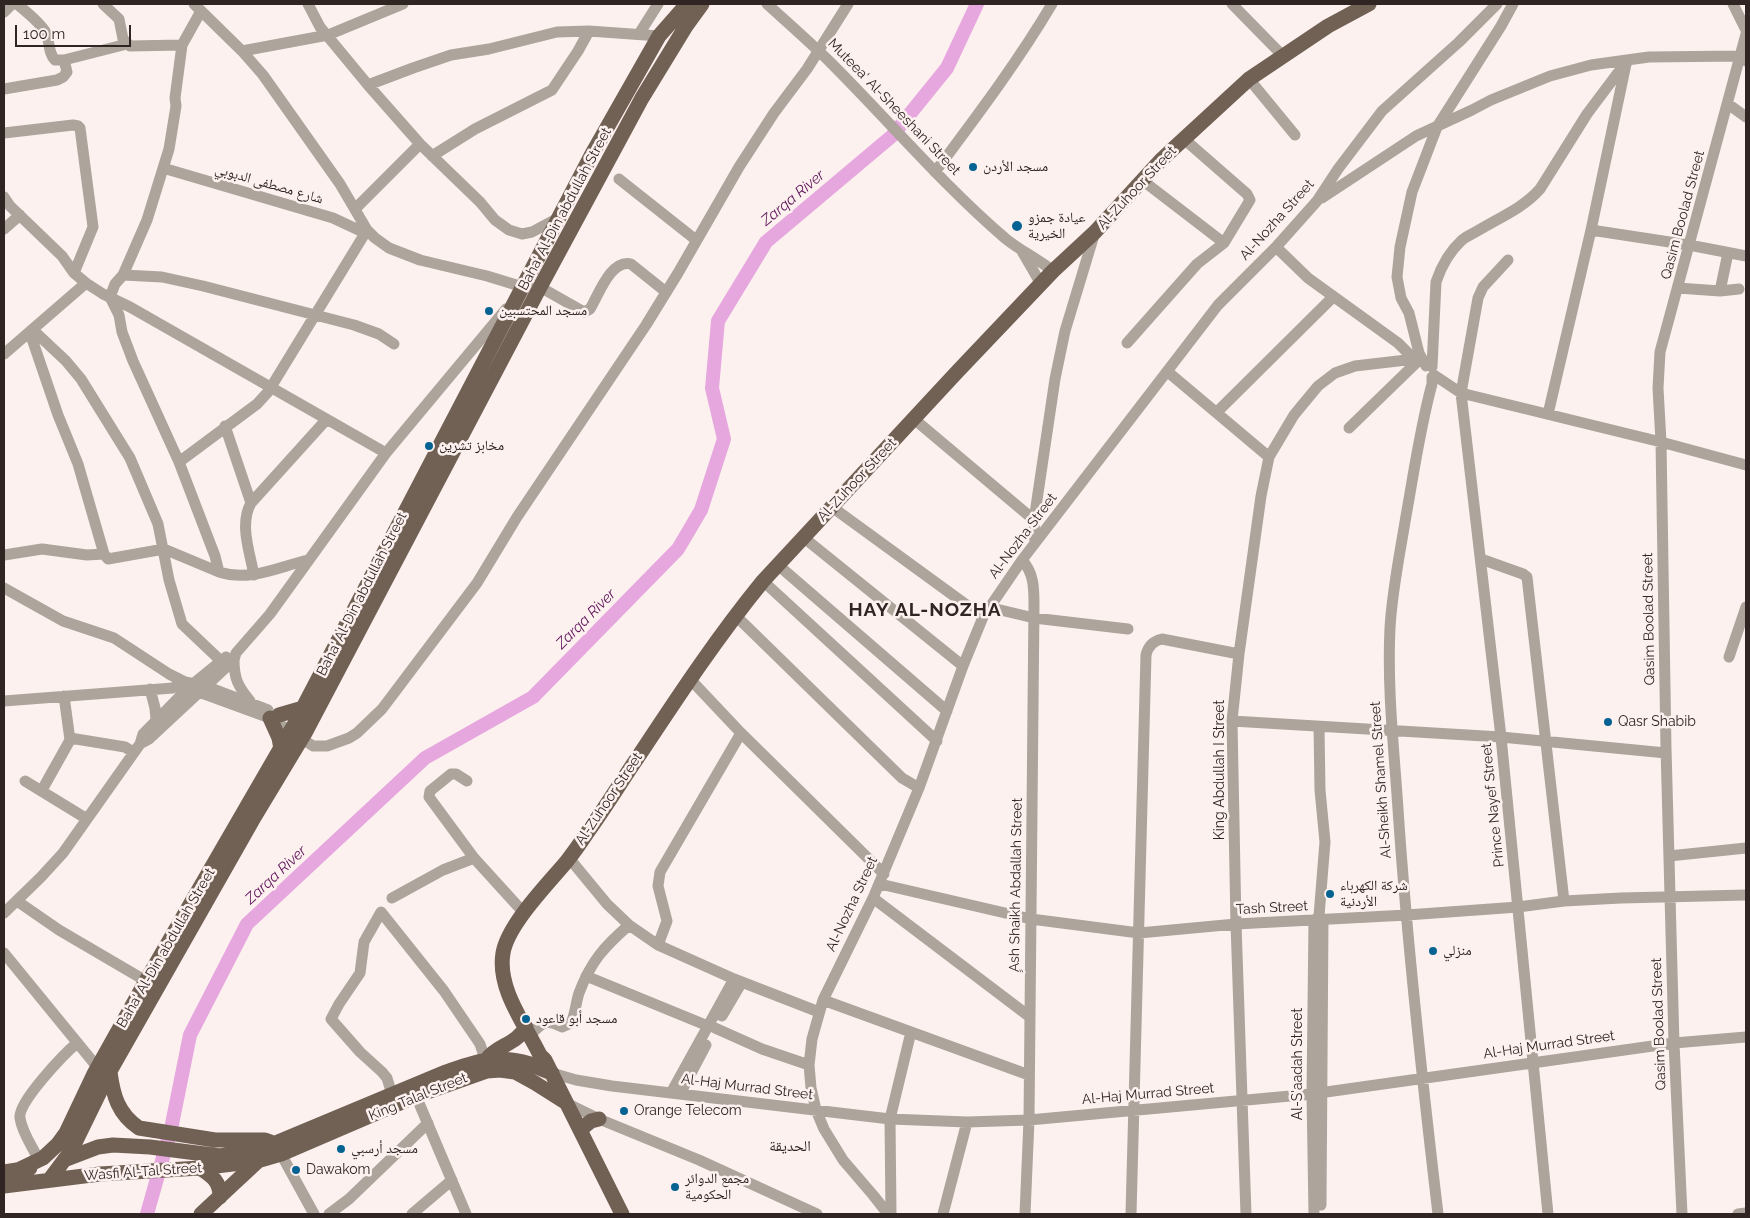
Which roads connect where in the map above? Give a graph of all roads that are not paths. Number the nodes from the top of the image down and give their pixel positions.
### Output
1 (12, 4) edge
2 (16, 4) edge
3 (103, 4) edge
4 (308, 4) edge
5 (403, 4) edge
6 (658, 4) edge
7 (687, 4) edge
8 (702, 4) edge
9 (767, 4) edge
10 (848, 4) edge
11 (1052, 4) edge
12 (1232, 4) edge
13 (1369, 4) edge
14 (1496, 4) edge
15 (1512, 4) edge
16 (1734, 4) edge
17 (198, 7) edge
18 (4, 12) edge
19 (1746, 30) edge
20 (589, 31) junction
21 (639, 34) junction
22 (1746, 34) edge
23 (328, 35) junction
24 (659, 36) junction
25 (127, 44) junction
26 (182, 45) junction
27 (242, 51) junction
28 (819, 51) junction
29 (1283, 56) junction
30 (1743, 59) edge
31 (64, 60) junction
32 (1627, 62) junction
33 (1249, 79) junction
34 (368, 85) junction
35 (4, 89) edge
36 (1728, 104) junction
37 (620, 106) junction
38 (633, 116) junction
39 (1746, 117) edge
40 (1437, 127) junction
41 (4, 133) edge
42 (1295, 135) dead end
43 (1184, 139) junction
44 (420, 144) junction
45 (432, 156) junction
46 (163, 168) junction
47 (932, 169) junction
48 (619, 178) dead end
49 (1142, 180) junction
50 (1317, 201) junction
51 (6, 203) edge
52 (355, 209) junction
53 (20, 215) junction
54 (560, 217) junction
55 (4, 230) edge
56 (1591, 230) junction
57 (366, 231) junction
58 (1095, 232) junction
59 (696, 240) junction
60 (1224, 243) junction
61 (1690, 245) junction
62 (1276, 246) junction
63 (1022, 251) junction
64 (1728, 253) junction
65 (1746, 256) edge
66 (1508, 260) dead end
67 (1053, 271) junction
68 (74, 273) junction
69 (123, 275) junction
70 (86, 283) junction
71 (1041, 284) junction
72 (540, 287) junction
73 (1678, 288) junction
74 (522, 289) junction
75 (1739, 289) dead end
76 (1720, 291) junction
77 (666, 292) junction
78 (110, 297) junction
79 (1334, 297) junction
80 (314, 316) junction
81 (31, 332) junction
82 (1127, 343) dead end
83 (394, 344) dead end
84 (4, 354) edge
85 (1425, 368) junction
86 (1168, 372) junction
87 (270, 388) junction
88 (1462, 393) junction
89 (1217, 412) junction
90 (1548, 414) junction
91 (914, 419) junction
92 (326, 420) junction
93 (225, 426) junction
94 (1350, 428) dead end
95 (1661, 442) junction
96 (386, 453) junction
97 (1269, 457) junction
98 (178, 462) junction
99 (1746, 465) edge
100 (251, 503) junction
101 (832, 507) junction
102 (1034, 520) junction
103 (803, 537) junction
104 (1035, 543) junction
105 (164, 549) junction
106 (104, 554) junction
107 (4, 555) edge
108 (1481, 559) junction
109 (308, 560) junction
110 (1022, 560) junction
111 (778, 565) junction
112 (219, 572) junction
113 (254, 575) junction
114 (763, 581) junction
115 (4, 589) edge
116 (1746, 607) edge
117 (986, 612) junction
118 (735, 615) junction
119 (1034, 618) junction
120 (1128, 629) dead end
121 (1239, 654) junction
122 (235, 656) junction
123 (1728, 657) dead end
124 (221, 661) junction
125 (154, 664) junction
126 (963, 666) junction
127 (690, 679) junction
128 (192, 685) junction
129 (151, 689) junction
130 (64, 696) junction
131 (4, 701) edge
132 (251, 702) junction
133 (303, 708) junction
134 (947, 711) junction
135 (275, 717) junction
136 (156, 720) junction
137 (1232, 722) junction
138 (1319, 726) junction
139 (1392, 731) junction
140 (298, 732) junction
141 (741, 733) junction
142 (1501, 737) junction
143 (70, 738) junction
144 (937, 741) junction
145 (1547, 742) junction
146 (137, 748) junction
147 (281, 749) junction
148 (1666, 753) junction
149 (25, 781) dead end
150 (467, 781) dead end
151 (919, 788) junction
152 (42, 790) junction
153 (87, 819) junction
154 (1746, 848) edge
155 (1669, 856) junction
156 (474, 858) junction
157 (569, 858) junction
158 (882, 879) junction
159 (1746, 895) edge
160 (1670, 896) junction
161 (392, 898) dead end
162 (874, 898) junction
163 (17, 901) junction
164 (1564, 901) junction
165 (1518, 907) junction
166 (4, 913) edge
167 (524, 913) junction
168 (1407, 915) junction
169 (1031, 919) junction
170 (1318, 919) junction
171 (628, 924) junction
172 (1236, 924) junction
173 (1140, 933) junction
174 (658, 945) junction
175 (4, 953) edge
176 (4, 961) edge
177 (586, 976) junction
178 (146, 980) junction
179 (738, 981) junction
180 (823, 1000) junction
181 (819, 1012) junction
182 (1030, 1017) junction
183 (711, 1027) junction
184 (528, 1031) junction
185 (911, 1032) junction
186 (1746, 1037) edge
187 (1674, 1043) junction
188 (75, 1044) junction
189 (486, 1059) junction
190 (1533, 1063) junction
191 (809, 1065) junction
192 (101, 1071) junction
193 (547, 1071) junction
194 (1029, 1075) junction
195 (1422, 1078) junction
196 (1316, 1093) junction
197 (676, 1094) junction
198 (391, 1095) junction
199 (416, 1096) junction
200 (560, 1099) junction
201 (1243, 1100) junction
202 (816, 1110) junction
203 (1132, 1110) junction
204 (600, 1119) junction
205 (890, 1119) junction
206 (73, 1120) junction
207 (1029, 1120) junction
208 (967, 1122) junction
209 (428, 1123) junction
210 (580, 1130) junction
211 (278, 1149) junction
212 (70, 1156) junction
213 (39, 1161) junction
214 (258, 1161) junction
215 (200, 1168) junction
216 (20, 1170) junction
217 (4, 1172) edge
218 (100, 1174) junction
219 (50, 1179) junction
220 (452, 1180) junction
221 (4, 1186) edge
222 (220, 1197) junction
223 (1746, 1213) edge
224 (201, 1214) edge
225 (216, 1214) edge
226 (314, 1214) edge
227 (328, 1214) edge
228 (412, 1214) edge
229 (466, 1214) edge
230 (613, 1214) edge
231 (622, 1214) edge
232 (817, 1214) edge
233 (889, 1214) edge
234 (943, 1214) edge
235 (1025, 1214) edge
236 (1131, 1214) edge
237 (1246, 1214) edge
238 (1314, 1214) edge
239 (1321, 1214) edge
240 (1438, 1214) edge
241 (1548, 1214) edge
242 (1682, 1214) edge
243 (1738, 1214) edge

1 - 18 street
2 - 31 street
3 - 25 street
4 - 23 street
5 - 23 street
6 - 21 street
7 - 24 main road, Baha' Al-Din abdullah Street
8 - 38 main road, Baha' Al-Din abdullah Street
9 - 28 street, Muteea' Al-Sheeshani Street
10 - 28 street
11 - 47 street
12 - 29 street
13 - 29 main road, Al-Zuhoor Street
14 - 50 street, Al-Nozha Street
15 - 40 street
16 - 19 street
17 - 26 street
17 - 27 street
20 - 21 street
20 - 34 street
20 - 45 street
21 - 24 street
22 - 30 street, Qasim Boolad Street
23 - 27 street
23 - 34 street
24 - 37 main road, Baha' Al-Din abdullah Street
25 - 26 street
25 - 31 street
26 - 46 street
27 - 52 street
28 - 47 street, Muteea' Al-Sheeshani Street
28 - 59 street
29 - 33 main road, Al-Zuhoor Street
30 - 32 street
30 - 36 street, Qasim Boolad Street
31 - 35 street
32 - 40 street
32 - 56 street
32 - 85 street, Al-Sheikh Shamel Street
33 - 42 street
33 - 43 main road, Al-Zuhoor Street
34 - 44 street
36 - 39 street
36 - 61 street, Qasim Boolad Street
37 - 38 main road
37 - 54 main road, Baha' Al-Din abdullah Street
38 - 72 main road, Baha' Al-Din abdullah Street
40 - 50 street
40 - 85 street
41 - 68 street
43 - 49 main road, Al-Zuhoor Street
43 - 60 street
44 - 45 street
44 - 52 street
45 - 54 street
46 - 57 street, شارع مصطفى الدبوبي
46 - 69 street
47 - 63 street, Muteea' Al-Sheeshani Street
48 - 59 street
49 - 58 main road, Al-Zuhoor Street
49 - 60 street
50 - 62 street, Al-Nozha Street
51 - 53 street
52 - 57 street
53 - 55 street
53 - 68 street
54 - 74 main road, Baha' Al-Din abdullah Street
56 - 61 street
56 - 90 street
57 - 74 street
57 - 80 street
58 - 67 main road, Al-Zuhoor Street
58 - 102 street
59 - 77 street
60 - 82 street
61 - 64 street
61 - 73 street, Qasim Boolad Street
62 - 79 street
62 - 86 street, Al-Nozha Street
63 - 67 street, Muteea' Al-Sheeshani Street
63 - 71 street, Muteea' Al-Sheeshani Street
64 - 65 street
64 - 76 street
66 - 88 street, Prince Nayef Street
67 - 71 main road, Al-Zuhoor Street
68 - 70 street
69 - 78 street
69 - 80 street
70 - 78 street
70 - 81 street
71 - 91 main road, Al-Zuhoor Street
72 - 77 street
72 - 140 main road, Baha' Al-Din abdullah Street
73 - 76 street
73 - 95 street, Qasim Boolad Street
74 - 96 street
74 - 133 main road, Baha' Al-Din abdullah Street
75 - 76 street
77 - 140 street
78 - 87 street
78 - 98 street
79 - 85 street
79 - 89 street
80 - 83 street
80 - 87 street
81 - 84 street
81 - 105 street
81 - 106 street
85 - 88 street
85 - 94 street
85 - 97 street, King Abdullah I Street
85 - 139 street, Al-Sheikh Shamel Street
86 - 89 street
86 - 104 street, Al-Nozha Street
87 - 92 street
87 - 93 street
88 - 90 street
88 - 108 street, Prince Nayef Street
89 - 97 street
90 - 95 street
91 - 101 main road, Al-Zuhoor Street
91 - 102 street
92 - 96 street
92 - 100 street
93 - 98 street
93 - 100 street
95 - 99 street
95 - 148 street, Qasim Boolad Street
96 - 109 street
97 - 121 street, King Abdullah I Street
98 - 112 street
100 - 113 street
101 - 103 main road, Al-Zuhoor Street
101 - 117 street
102 - 104 street
103 - 111 main road, Al-Zuhoor Street
103 - 126 street
104 - 110 street, Al-Nozha Street
105 - 106 street
105 - 112 street
105 - 124 street
106 - 107 street
108 - 142 street, Prince Nayef Street
108 - 145 street
109 - 113 street
109 - 122 street
110 - 117 street, Al-Nozha Street
110 - 119 street, ِِAsh Shaikh Abdallah Street
111 - 114 main road, Al-Zuhoor Street
111 - 134 street
112 - 113 street
114 - 118 main road, Al-Zuhoor Street
114 - 144 street
115 - 125 street
116 - 123 street
117 - 119 street
117 - 126 street, Al-Nozha Street
118 - 127 main road, Al-Zuhoor Street
118 - 151 street
119 - 120 street
119 - 169 street, ِِAsh Shaikh Abdallah Street
121 - 137 street, King Abdullah I Street
121 - 173 street
122 - 124 street
122 - 128 street
122 - 132 street
124 - 128 street
125 - 128 street
125 - 129 street
126 - 134 street, Al-Nozha Street
127 - 141 street
127 - 157 main road, Al-Zuhoor Street
128 - 129 street
128 - 132 street
128 - 135 street
128 - 136 street
128 - 146 street
129 - 130 street
129 - 136 street
130 - 131 street
130 - 143 street
132 - 135 street
133 - 135 main road
133 - 140 main road, Baha' Al-Din abdullah Street
134 - 144 street, Al-Nozha Street
135 - 140 street
135 - 147 main road
136 - 146 street
137 - 138 street
137 - 172 street, King Abdullah I Street
138 - 139 street
138 - 170 street, Al-S'aadah Street
139 - 142 street
139 - 168 street, Al-Sheikh Shamel Street
140 - 147 main road, Baha' Al-Din abdullah Street
140 - 192 main road, Baha' Al-Din abdullah Street
141 - 158 street
141 - 174 street
142 - 145 street
142 - 165 street, Prince Nayef Street
143 - 146 street
143 - 152 street
144 - 151 street, Al-Nozha Street
145 - 148 street
145 - 164 street
146 - 153 street
147 - 178 main road, Baha' Al-Din abdullah Street
148 - 155 street, Qasim Boolad Street
149 - 152 street
150 - 156 street
151 - 158 street, Al-Nozha Street
152 - 153 street
153 - 163 street
154 - 155 street
155 - 160 street, Qasim Boolad Street
156 - 161 street
156 - 167 street
157 - 167 main road, Al-Zuhoor Street
157 - 171 street
158 - 162 street, Al-Nozha Street
158 - 169 street, Tash Street
159 - 160 street, Tash Street
160 - 164 street, Tash Street
160 - 187 street, Qasim Boolad Street
162 - 180 street, Al-Nozha Street
162 - 182 street
163 - 166 street
163 - 178 street
164 - 165 street, Tash Street
165 - 168 street, Tash Street
165 - 190 street, Prince Nayef Street
167 - 184 main road, Al-Zuhoor Street
168 - 170 street, Tash Street
168 - 195 street, Al-Sheikh Shamel Street
169 - 173 street, Tash Street
169 - 182 street, ِِAsh Shaikh Abdallah Street
170 - 172 street, Tash Street
170 - 196 street, Al-S'aadah Street
171 - 174 street
171 - 177 street
172 - 173 street, Tash Street
172 - 201 street, King Abdullah I Street
173 - 203 street
174 - 179 street
175 - 188 street
176 - 188 street
177 - 183 street
177 - 184 street
178 - 192 main road, Baha' Al-Din abdullah Street
179 - 181 street
179 - 183 street
180 - 181 street, Al-Nozha Street
180 - 185 street
181 - 191 street, Al-Nozha Street
182 - 194 street, ِِAsh Shaikh Abdallah Street
183 - 191 street
183 - 197 street
184 - 189 main road
184 - 193 main road, Al-Zuhoor Street
185 - 194 street
185 - 205 street
186 - 187 street, Al-Haj Murrad Street
187 - 190 street, Al-Haj Murrad Street
187 - 242 street, Qasim Boolad Street
188 - 192 street
188 - 213 street
189 - 193 main road, King Talal Street
189 - 198 main road, King Talal Street
189 - 198 street
190 - 195 street, Al-Haj Murrad Street
190 - 241 street, Prince Nayef Street
191 - 202 street, Al-Nozha Street
192 - 206 main road, Baha' Al-Din abdullah Street
192 - 211 main road
192 - 212 main road, Baha' Al-Din abdullah Street
193 - 197 street, Al-Haj Murrad Street
193 - 200 main road
194 - 207 street, ِِAsh Shaikh Abdallah Street
195 - 196 street, Al-Haj Murrad Street
195 - 240 street, Al-Sheikh Shamel Street
196 - 201 street, Al-Haj Murrad Street
196 - 238 street, Al-S'aadah Street
196 - 239 street, Al-S'aadah Street
197 - 202 street, Al-Haj Murrad Street
198 - 211 main road, King Talal Street
199 - 200 main road, King Talal Street
199 - 209 street
199 - 211 main road, King Talal Street
200 - 204 street
200 - 210 main road
200 - 230 main road
201 - 203 street, Al-Haj Murrad Street
201 - 237 street, King Abdullah I Street
202 - 205 street, Al-Haj Murrad Street
202 - 233 street, Al-Nozha Street
203 - 207 street, Al-Haj Murrad Street
203 - 236 street
204 - 210 main road
204 - 232 street
205 - 208 street, Al-Haj Murrad Street
205 - 233 street
206 - 212 main road
206 - 213 main road, Baha' Al-Din abdullah Street
207 - 208 street, Al-Haj Murrad Street
207 - 235 street, ِِAsh Shaikh Abdallah Street
208 - 234 street
209 - 220 street
209 - 227 street
210 - 231 main road
211 - 212 main road, Wasfi Al-Tal Street
211 - 214 main road
211 - 225 main road
211 - 226 street
212 - 216 main road, Wasfi Al-Tal Street
212 - 218 main road
212 - 219 main road, Baha' Al-Din abdullah Street
213 - 216 main road, Baha' Al-Din abdullah Street
214 - 215 main road, Wasfi Al-Tal Street
214 - 222 main road
215 - 218 main road, Wasfi Al-Tal Street
215 - 222 main road
216 - 217 main road, Wasfi Al-Tal Street
218 - 219 main road, Wasfi Al-Tal Street
219 - 221 main road, Wasfi Al-Tal Street
220 - 228 street
220 - 229 street
222 - 224 main road
223 - 243 street

